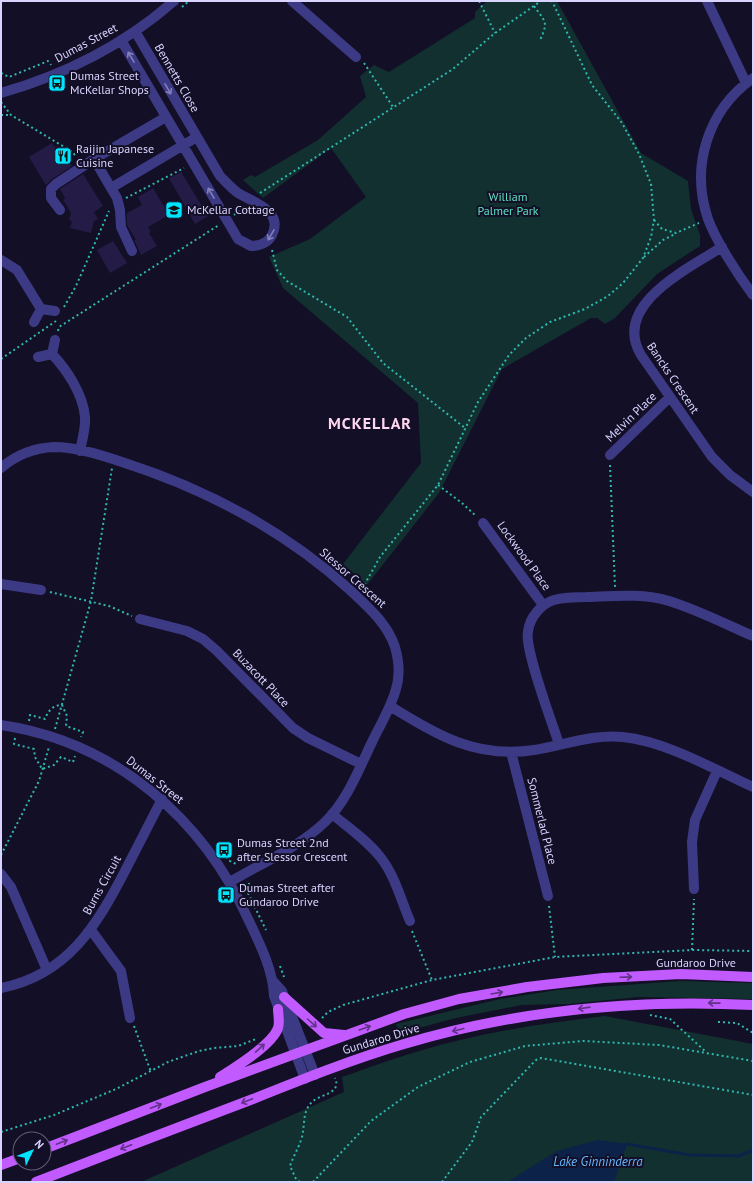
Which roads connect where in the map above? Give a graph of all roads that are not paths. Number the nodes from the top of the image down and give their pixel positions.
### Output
1 (174, 1) edge
2 (292, 1) edge
3 (706, 1) edge
4 (135, 31) junction
5 (121, 40) junction
6 (356, 57) road end
7 (749, 80) edge
8 (1, 93) edge
9 (166, 117) junction
10 (197, 137) junction
11 (183, 145) junction
12 (94, 159) junction
13 (111, 188) junction
14 (60, 210) dead end
15 (722, 247) junction
16 (132, 251) dead end
17 (1, 260) edge
18 (753, 295) edge
19 (41, 309) junction
20 (58, 313) road end
21 (34, 322) dead end
22 (55, 340) dead end
23 (52, 354) junction
24 (38, 357) dead end
25 (670, 398) junction
26 (80, 451) junction
27 (610, 456) road end
28 (1, 468) edge
29 (753, 492) edge
30 (483, 523) road end
31 (1, 584) edge
32 (41, 590) road end
33 (543, 606) junction
34 (140, 619) road end
35 (753, 636) edge
36 (390, 706) junction
37 (1, 725) edge
38 (559, 744) junction
39 (511, 752) junction
40 (361, 764) junction
41 (717, 770) junction
42 (753, 787) edge
43 (162, 799) junction
44 (332, 814) junction
45 (1, 874) edge
46 (230, 882) junction
47 (694, 889) road end
48 (548, 896) road end
49 (410, 921) road end
50 (91, 930) junction
51 (47, 970) junction
52 (753, 976) edge
53 (273, 981) junction
54 (1, 988) edge
55 (284, 997) junction
56 (753, 1005) edge
57 (278, 1009) junction
58 (130, 1018) road end
59 (346, 1035) junction
60 (305, 1050) junction
61 (295, 1054) junction
62 (315, 1075) junction
63 (305, 1079) junction
64 (205, 1087) junction
65 (52, 1146) edge
66 (12, 1161) edge
67 (1, 1165) edge
68 (36, 1182) edge

1 - 4 street, Dumas Street
2 - 6 street
3 - 7 street
4 - 5 street, Dumas Street
4 -> 10 street, Bennetts Close
5 - 8 street, Dumas Street
9 -> 5 street
7 - 15 street
9 - 11 street
9 - 12 street
10 - 11 street
10 -> 11 street, Bennetts Close
11 - 13 street
12 - 13 street
12 - 14 street
13 - 16 street
15 - 18 street
15 - 25 street, Bancks Crescent
17 - 19 street
19 - 20 street
19 - 21 street
22 - 23 street
23 - 24 street
23 - 26 street
25 - 27 street, Melvin Place
25 - 29 street, Bancks Crescent
26 - 28 street, Slessor Crescent
26 - 36 street, Slessor Crescent
30 - 33 street, Lockwood Place
31 - 32 street
33 - 35 street
33 - 38 street
34 - 40 street, Buzacott Place
36 - 39 street
36 - 40 street, Slessor Crescent
37 - 43 street, Dumas Street
38 - 39 street
38 - 41 street
39 - 48 street, Sommerlad Place
40 - 44 street, Slessor Crescent
41 - 42 street
41 - 47 street
43 - 46 street, Dumas Street
43 - 50 street, Burns Circuit
44 - 46 street, Slessor Crescent
44 - 49 street
45 - 51 street
46 - 53 street, Dumas Street
50 - 51 street, Burns Circuit
50 - 58 street
51 - 54 street, Burns Circuit
59 -> 52 main road, Gundaroo Drive
53 - 55 street, Dumas Street
53 - 57 street, Dumas Street
55 -> 59 main road
55 - 60 street, Dumas Street
56 -> 62 main road, Gundaroo Drive
57 - 61 street, Dumas Street
64 -> 57 main road
59 - 60 main road, Gundaroo Drive
60 - 61 main road, Gundaroo Drive
60 - 62 street, Dumas Street
61 - 63 street, Dumas Street
61 - 64 main road, Gundaroo Drive
62 - 63 main road, Gundaroo Drive
63 -> 68 main road, Gundaroo Drive
65 -> 64 main road, Gundaroo Drive
66 - 67 main road

